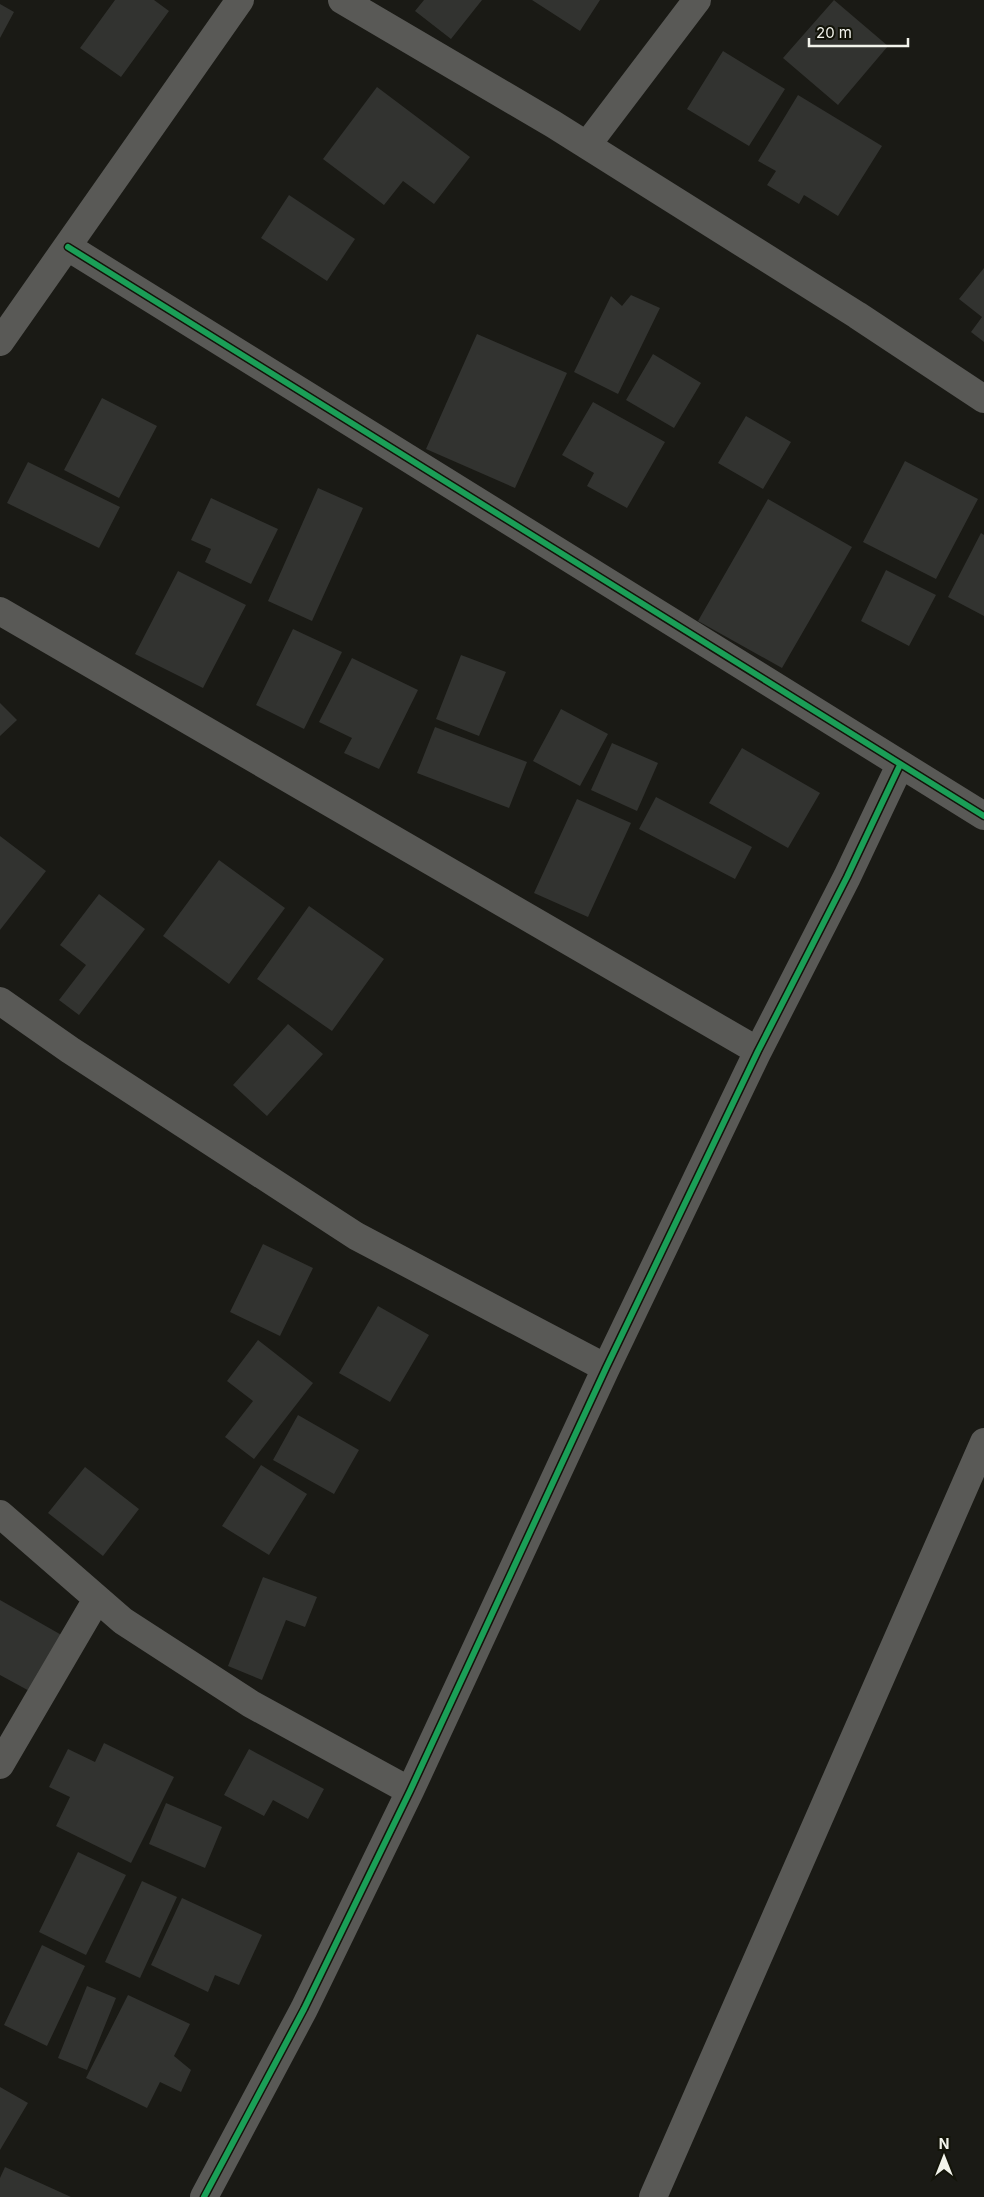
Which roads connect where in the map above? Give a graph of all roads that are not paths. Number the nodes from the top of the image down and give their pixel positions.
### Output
1 (240, 0) edge
2 (342, 0) edge
3 (697, 0) edge
4 (587, 145) junction
5 (68, 247) junction
6 (0, 342) edge
7 (984, 399) edge
8 (0, 611) edge
9 (900, 765) junction
10 (984, 816) edge
11 (0, 1001) edge
12 (758, 1051) junction
13 (606, 1368) junction
14 (984, 1442) edge
15 (0, 1514) edge
16 (97, 1599) junction
17 (0, 1765) edge
18 (410, 1791) junction
19 (204, 2197) edge
20 (653, 2197) edge

1 - 5 street
2 - 4 street
3 - 4 street
4 - 7 street
5 - 6 street
5 - 9 street
8 - 12 street
9 - 10 street
9 - 12 street
11 - 13 street
12 - 13 street
13 - 18 street
14 - 20 street
15 - 16 street
16 - 17 street
16 - 18 street
18 - 19 street

